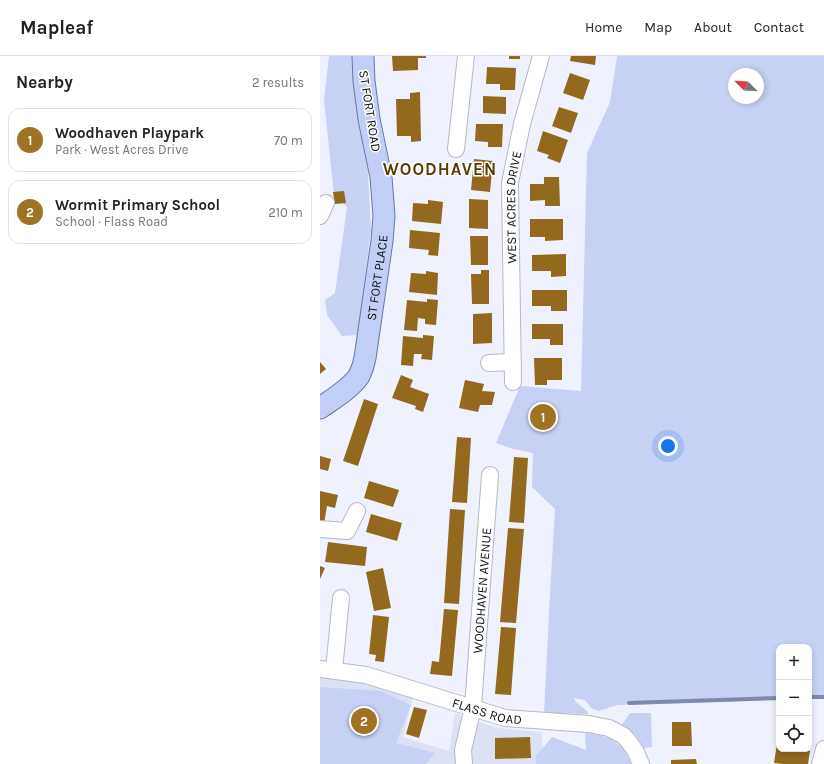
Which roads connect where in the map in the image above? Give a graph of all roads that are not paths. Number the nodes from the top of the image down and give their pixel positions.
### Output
1 (362, 56) edge
2 (466, 56) edge
3 (541, 56) edge
4 (456, 149) dead end
5 (379, 165) joint
6 (513, 362) junction
7 (489, 363) dead end
8 (513, 382) dead end
9 (320, 408) edge
10 (490, 475) dead end
11 (356, 511) dead end
12 (320, 529) edge
13 (341, 598) dead end
14 (327, 670) edge
15 (473, 707) junction
16 (824, 749) edge
17 (464, 764) edge
18 (641, 764) edge
19 (820, 764) edge

1 - 5 main road, ST FORT ROAD
2 - 4 street
3 - 6 street, WEST ACRES DRIVE
5 - 9 main road, ST FORT PLACE
6 - 7 street
6 - 8 street, WEST ACRES DRIVE
10 - 15 street, WOODHAVEN AVENUE
11 - 12 street
13 - 14 street
14 - 15 street, FLASS ROAD
15 - 17 street, WOODHAVEN AVENUE
15 - 18 street, FLASS ROAD
16 - 19 street

